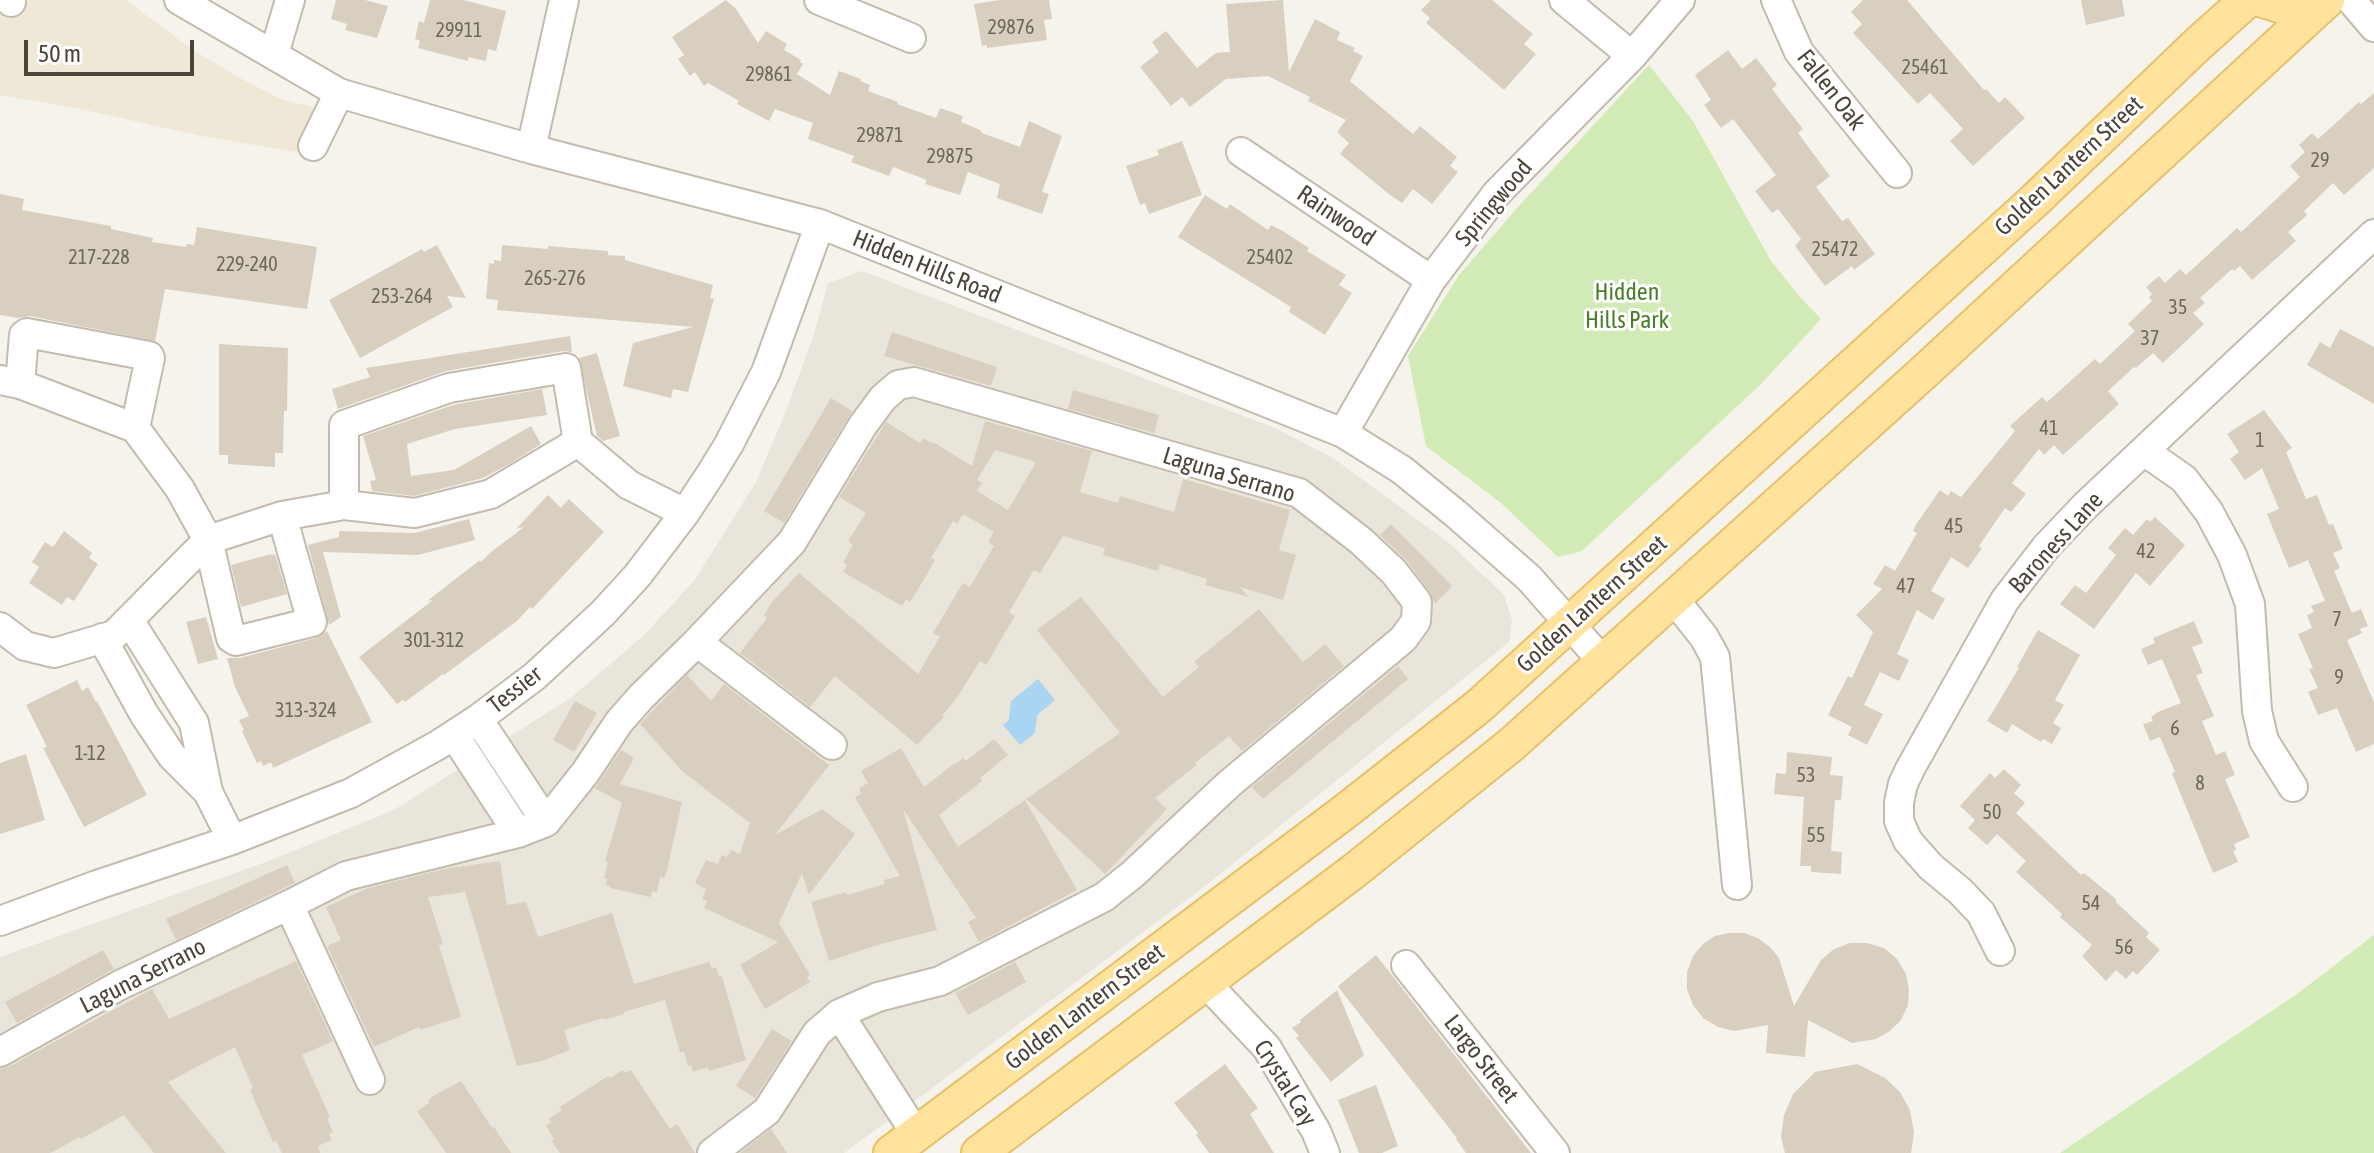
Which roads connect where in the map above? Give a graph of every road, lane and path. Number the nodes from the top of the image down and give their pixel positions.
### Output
1 (179, 0) edge
2 (290, 0) edge
3 (564, 0) edge
4 (819, 0) edge
5 (1564, 0) edge
6 (1680, 0) edge
7 (1776, 0) edge
8 (2247, 0) edge
9 (2263, 0) edge
10 (2289, 0) edge
11 (2327, 0) edge
12 (2351, 0) edge
13 (2374, 27) edge
14 (911, 38) dead end
15 (274, 54) junction
16 (1632, 56) junction
17 (339, 93) junction
18 (313, 146) dead end
19 (531, 149) junction
20 (1241, 152) dead end
21 (1897, 173) dead end
22 (820, 224) junction
23 (2374, 234) edge
24 (1431, 280) junction
25 (10, 382) edge
26 (135, 428) junction
27 (1343, 433) junction
28 (578, 442) junction
29 (2144, 451) junction
30 (344, 505) junction
31 (685, 513) junction
32 (282, 516) junction
33 (208, 540) junction
34 (1674, 599) junction
35 (129, 620) junction
36 (1571, 624) junction
37 (0, 627) edge
38 (102, 638) junction
39 (697, 642) junction
40 (1604, 663) junction
41 (466, 727) junction
42 (832, 745) dead end
43 (2293, 787) dead end
44 (208, 792) junction
45 (546, 822) junction
46 (518, 833) junction
47 (232, 840) junction
48 (1737, 885) dead end
49 (289, 905) junction
50 (0, 921) edge
51 (2000, 951) dead end
52 (1406, 965) dead end
53 (1206, 983) junction
54 (839, 1014) junction
55 (0, 1052) edge
56 (370, 1080) dead end
57 (904, 1143) edge
58 (712, 1153) edge
59 (979, 1153) edge
60 (1325, 1153) edge
61 (1555, 1153) edge

1 - 15 street, Hidden Hills Road
2 - 15 street
3 - 19 street
4 - 14 street
5 - 16 street
6 - 16 street, Springwood
7 - 21 street, Fallen Oak
8 - 36 main road, Golden Lantern Street
9 - 10 main road
11 - 34 main road
12 - 13 street
15 - 17 street, Hidden Hills Road
16 - 24 street, Springwood
17 - 18 street
17 - 19 street, Hidden Hills Road
19 - 22 street, Hidden Hills Road
20 - 24 street, Rainwood
22 - 27 street, Hidden Hills Road
22 - 31 street, Tessier
23 - 29 street, Baroness Lane
24 - 27 street, Springwood
25 - 26 street
25 - 26 street
26 - 33 street
27 - 36 street, Hidden Hills Road
28 - 30 street
28 - 30 street
28 - 31 street
29 - 43 street
29 - 51 street, Baroness Lane
30 - 32 street
31 - 41 street, Tessier
32 - 33 street
32 - 33 street
33 - 35 street
34 - 40 main road
34 - 48 street
35 - 38 street
35 - 44 street
36 - 40 street, Hidden Hills Road
36 - 57 main road, Golden Lantern Street
37 - 38 street
38 - 44 street
39 - 42 street
39 - 45 street, Laguna Serrano
39 - 54 street, Laguna Serrano
40 - 53 main road
41 - 45 street
41 - 46 street
41 - 47 street, Tessier
44 - 47 street
45 - 46 street, Laguna Serrano
46 - 49 street, Laguna Serrano
47 - 50 street, Tessier
49 - 55 street, Laguna Serrano
49 - 56 street
52 - 61 street, Largo Street
53 - 59 main road
53 - 60 street, Crystal Cay
54 - 57 street
54 - 58 street, Laguna Serrano

